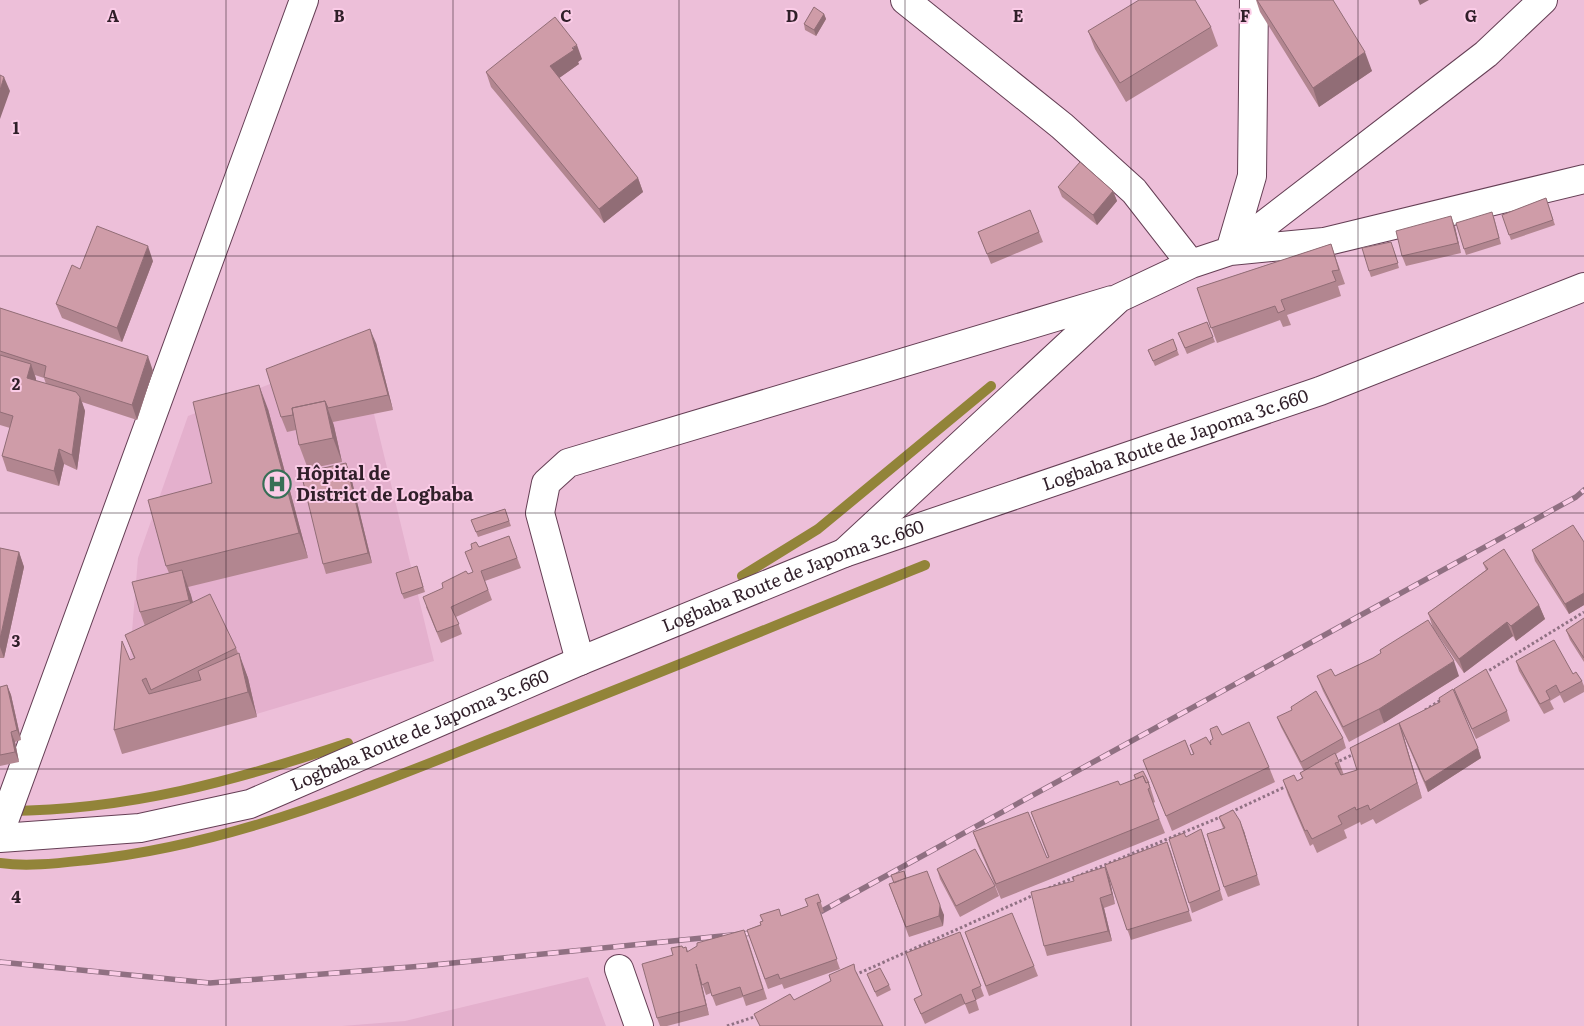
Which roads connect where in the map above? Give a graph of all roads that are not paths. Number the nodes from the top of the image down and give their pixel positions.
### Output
1 (304, 0) edge
2 (905, 0) edge
3 (1254, 0) edge
4 (1543, 0) edge
5 (1584, 180) edge
6 (1230, 251) junction
7 (1191, 264) junction
8 (1584, 288) edge
9 (1119, 298) junction
10 (844, 553) junction
11 (580, 661) junction
12 (0, 832) edge
13 (0, 838) edge
14 (619, 969) dead end
15 (639, 1026) edge

1 - 12 street
2 - 7 street
3 - 6 street
4 - 6 street
5 - 6 street
6 - 7 street
7 - 9 street
8 - 10 street, Logbaba Route de Japoma 3c.660
9 - 10 street
9 - 11 street
10 - 11 street, Logbaba Route de Japoma 3c.660
11 - 13 street, Logbaba Route de Japoma 3c.660
14 - 15 street

